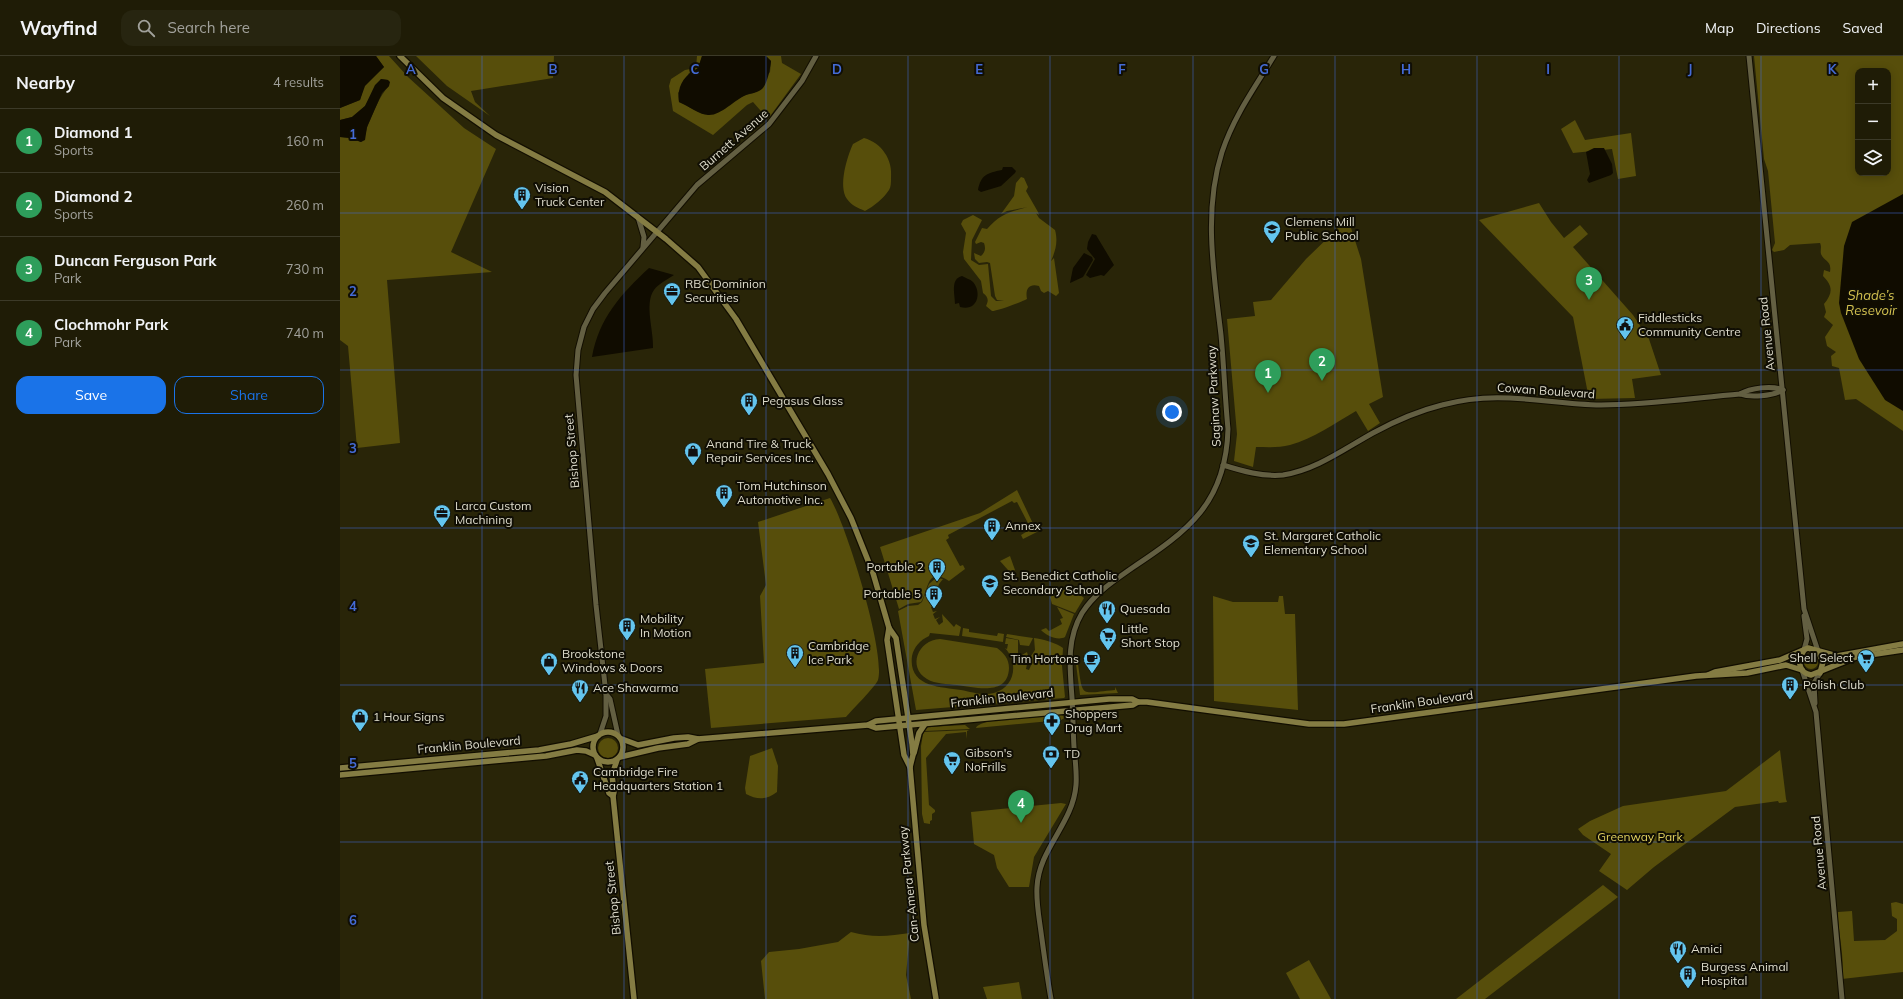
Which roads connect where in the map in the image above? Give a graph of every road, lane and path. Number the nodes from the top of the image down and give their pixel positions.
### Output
1 (400, 56) edge
2 (816, 56) edge
3 (1274, 56) edge
4 (1750, 56) edge
5 (638, 217) junction
6 (657, 232) junction
7 (643, 248) junction
8 (1783, 390) junction
9 (1223, 465) junction
10 (1804, 609) junction
11 (889, 628) junction
12 (1903, 644) edge
13 (1804, 650) junction
14 (1903, 650) edge
15 (1818, 651) junction
16 (1802, 670) junction
17 (1820, 673) junction
18 (1708, 675) junction
19 (606, 694) junction
20 (1138, 702) junction
21 (1072, 703) junction
22 (1815, 706) junction
23 (1073, 710) junction
24 (908, 718) junction
25 (899, 719) junction
26 (926, 724) junction
27 (868, 725) junction
28 (909, 725) junction
29 (900, 726) junction
30 (599, 735) junction
31 (620, 737) junction
32 (698, 739) junction
33 (913, 755) junction
34 (596, 757) junction
35 (619, 759) junction
36 (910, 767) junction
37 (340, 768) edge
38 (340, 775) edge
39 (612, 796) junction
40 (634, 999) edge
41 (936, 999) edge
42 (1051, 999) edge
43 (1842, 999) edge

1 - 5 main road, Can-Amera Parkway
2 - 6 street, Burnett Avenue
3 - 9 street, Saginaw Parkway
4 - 8 street, Avenue Road
5 - 6 main road, Can-Amera Parkway
5 - 7 street
6 - 7 street, Bishop Street
6 - 11 main road, Can-Amera Parkway
7 - 19 street, Bishop Street
8 - 9 street, Cowan Boulevard
8 - 10 street, Avenue Road
9 - 21 street, Saginaw Parkway
10 - 13 street, Avenue Road
10 - 15 street, Avenue Road
11 - 24 main road, Can-Amera Parkway
11 - 25 main road, Can-Amera Parkway
12 - 15 main road
13 - 15 main road
13 - 16 main road
13 - 18 main road, Franklin Boulevard
14 - 17 main road
15 - 17 main road
16 - 17 main road
16 - 18 main road, Franklin Boulevard
16 - 22 street, Avenue Road
17 - 22 street, Avenue Road
18 - 20 main road, Franklin Boulevard
19 - 30 street, Bishop Street
19 - 31 street, Bishop Street
20 - 21 main road, Franklin Boulevard
20 - 23 main road, Franklin Boulevard
21 - 23 street, Saginaw Parkway
21 - 24 main road, Franklin Boulevard
22 - 43 street, Avenue Road
23 - 26 main road, Franklin Boulevard
23 - 42 street, Saginaw Parkway
24 - 25 main road, Franklin Boulevard
24 - 28 main road, Can-Amera Parkway
25 - 27 main road, Franklin Boulevard
25 - 29 main road, Can-Amera Parkway
26 - 28 main road, Franklin Boulevard
26 - 33 main road
27 - 29 main road, Franklin Boulevard
27 - 32 main road, Franklin Boulevard
28 - 29 main road, Franklin Boulevard
28 - 33 main road, Can-Amera Parkway
29 - 36 main road, Can-Amera Parkway
30 - 31 main road
30 - 34 main road
30 - 37 main road, Franklin Boulevard
31 - 32 main road, Franklin Boulevard
31 - 35 main road
32 - 35 main road, Franklin Boulevard
33 - 36 main road, Can-Amera Parkway
34 - 35 main road
34 - 38 main road, Franklin Boulevard
34 - 39 main road, Bishop Street
35 - 39 main road, Bishop Street
36 - 41 main road, Can-Amera Parkway
39 - 40 main road, Bishop Street

